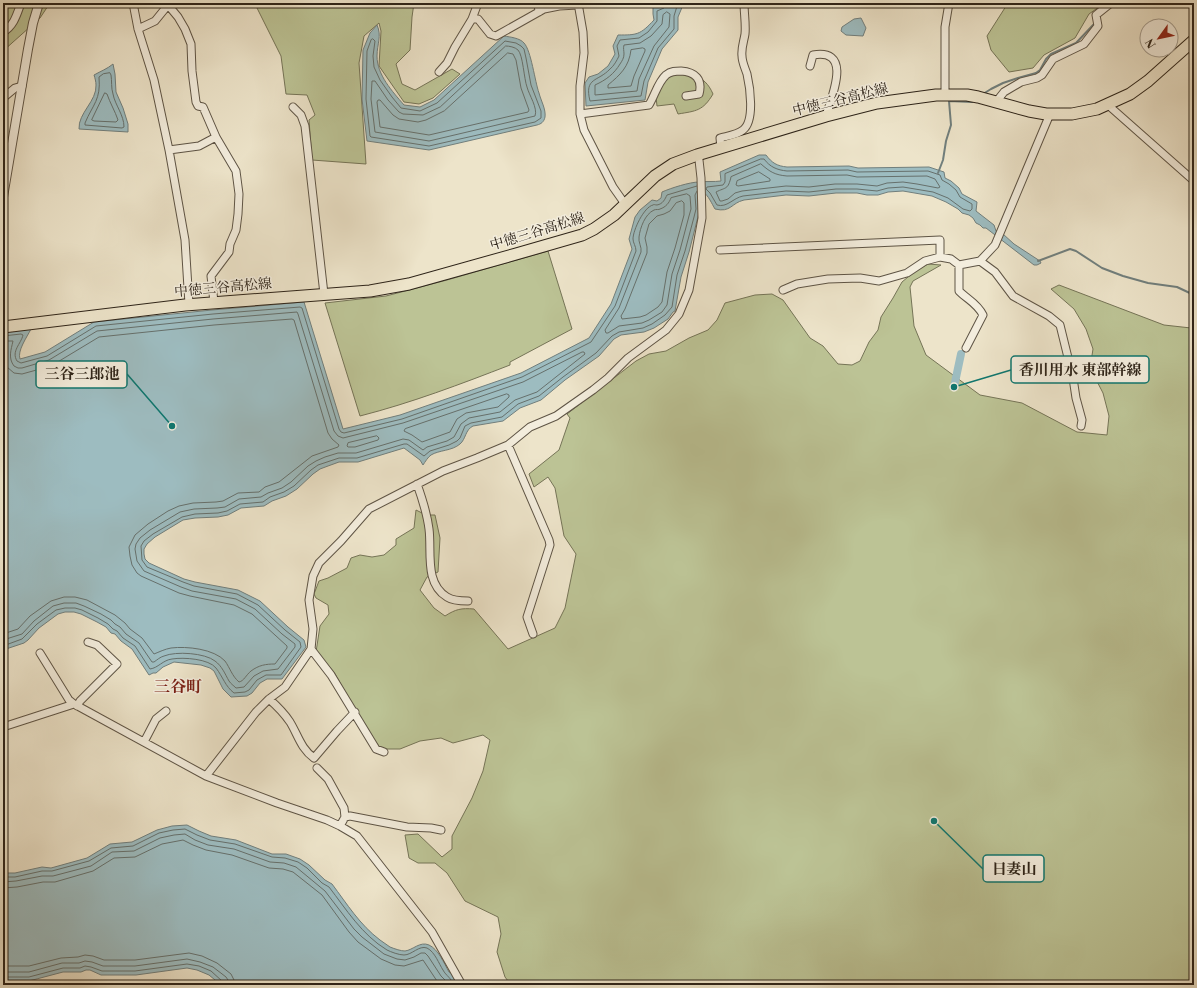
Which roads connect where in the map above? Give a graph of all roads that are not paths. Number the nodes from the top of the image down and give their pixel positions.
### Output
1 (21, 3) edge
2 (39, 3) edge
3 (133, 3) edge
4 (478, 3) edge
5 (538, 3) edge
6 (744, 3) edge
7 (948, 3) edge
8 (1111, 3) edge
9 (580, 4) edge
10 (539, 12) junction
11 (472, 19) junction
12 (138, 29) junction
13 (3, 32) edge
14 (1194, 40) edge
15 (810, 66) dead end
16 (439, 72) dead end
17 (22, 86) junction
18 (945, 95) junction
19 (686, 96) dead end
20 (3, 98) edge
21 (996, 102) junction
22 (1108, 105) junction
23 (293, 107) dead end
24 (580, 114) junction
25 (1050, 114) junction
26 (826, 116) junction
27 (216, 137) junction
28 (721, 148) junction
29 (169, 150) junction
30 (697, 155) junction
31 (1194, 181) edge
32 (3, 197) edge
33 (625, 204) junction
34 (720, 250) dead end
35 (940, 257) junction
36 (980, 261) junction
37 (959, 265) junction
38 (783, 290) dead end
39 (324, 294) junction
40 (214, 302) junction
41 (190, 304) junction
42 (3, 327) edge
43 (966, 348) dead end
44 (1081, 426) dead end
45 (508, 445) junction
46 (417, 484) junction
47 (468, 601) dead end
48 (533, 634) dead end
49 (88, 642) dead end
50 (311, 649) junction
51 (40, 653) dead end
52 (269, 699) junction
53 (75, 705) junction
54 (166, 711) dead end
55 (354, 712) junction
56 (3, 727) edge
57 (144, 742) junction
58 (384, 752) dead end
59 (317, 768) dead end
60 (206, 776) junction
61 (345, 817) junction
62 (340, 826) junction
63 (441, 830) dead end
64 (462, 985) edge

1 - 13 street
2 - 17 street
3 - 12 street
4 - 11 street
5 - 10 street
6 - 28 street
7 - 18 street
8 - 21 street
9 - 10 street
9 - 24 street
10 - 11 street
11 - 16 street
12 - 27 street
12 - 29 street
14 - 22 main road, 中徳三谷高松線
15 - 26 street
17 - 20 street
17 - 32 street
18 - 21 main road, 中徳三谷高松線
18 - 26 main road, 中徳三谷高松線
19 - 24 street
21 - 25 main road, 中徳三谷高松線
22 - 25 main road, 中徳三谷高松線
22 - 31 street
23 - 39 street
24 - 33 street
25 - 36 street
26 - 28 main road, 中徳三谷高松線
27 - 29 street
27 - 40 street
28 - 30 main road, 中徳三谷高松線
29 - 41 street
30 - 33 main road, 中徳三谷高松線
30 - 45 street
33 - 39 main road, 中徳三谷高松線
34 - 35 street
35 - 37 street
35 - 38 street
36 - 37 street
36 - 44 street
37 - 43 street
39 - 40 main road, 中徳三谷高松線
40 - 41 main road, 中徳三谷高松線
41 - 42 main road, 中徳三谷高松線
45 - 46 street
45 - 48 street
46 - 47 street
46 - 50 street
49 - 53 street
50 - 52 street
50 - 55 street
51 - 53 street
52 - 55 street
52 - 60 street
53 - 56 street
53 - 57 street
54 - 57 street
55 - 58 street
57 - 60 street
59 - 61 street
60 - 62 street
61 - 62 street
61 - 63 street
62 - 64 street

